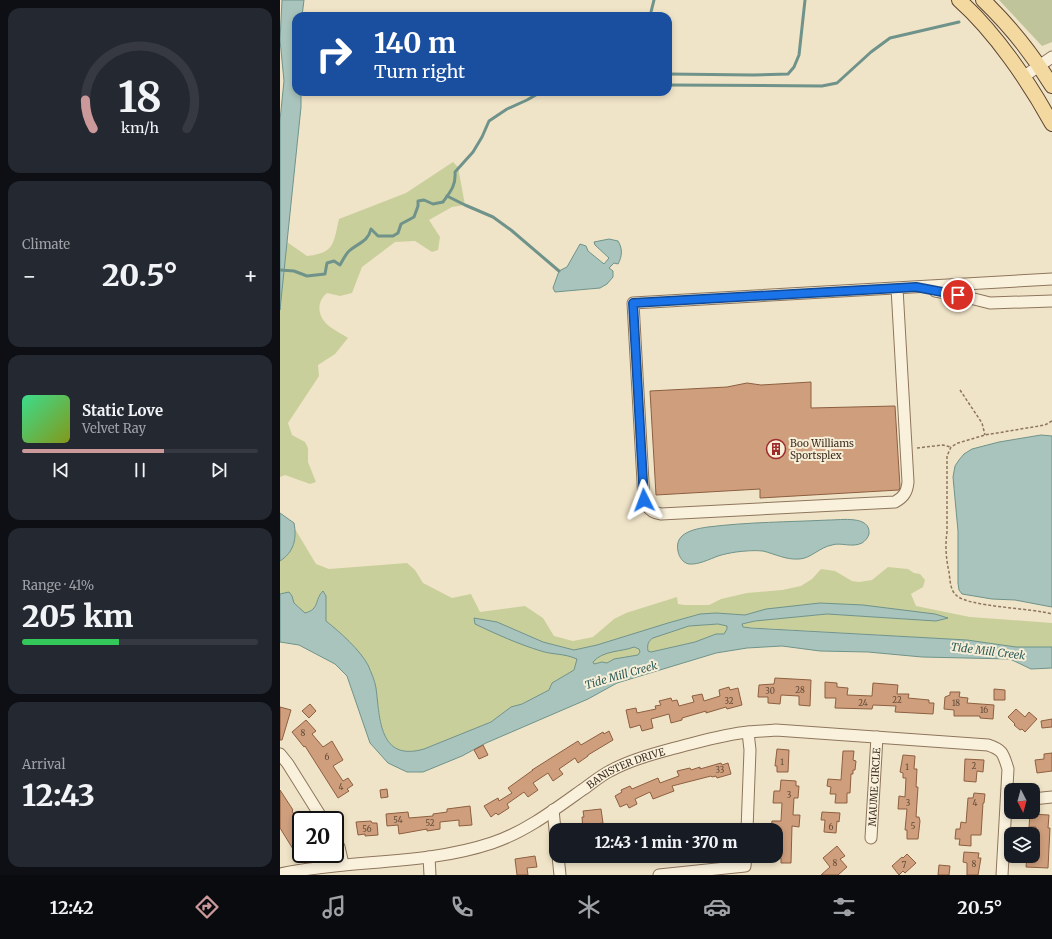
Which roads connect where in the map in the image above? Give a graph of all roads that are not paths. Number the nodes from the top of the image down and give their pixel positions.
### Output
1 (959, 0) edge
2 (983, 0) edge
3 (1052, 57) edge
4 (1039, 65) junction
5 (1023, 77) junction
6 (1052, 86) edge
7 (1052, 124) edge
8 (1052, 279) edge
9 (916, 287) junction
10 (897, 288) junction
11 (1052, 301) edge
12 (748, 732) junction
13 (877, 737) junction
14 (280, 754) edge
15 (1008, 783) edge
16 (1052, 797) edge
17 (1040, 798) edge
18 (553, 810) junction
19 (317, 811) edge
20 (1007, 819) edge
21 (554, 823) edge
22 (747, 823) edge
23 (871, 838) dead end
24 (429, 857) junction
25 (559, 863) edge
26 (745, 863) edge
27 (343, 864) joint
28 (280, 874) edge
29 (430, 875) edge
30 (560, 875) edge
31 (659, 875) edge
32 (1002, 875) edge

1 - 5 main road
2 - 4 main road
3 - 4 street
4 - 5 street
4 - 6 main road
5 - 7 main road
8 - 9 street
9 - 10 street
9 - 11 street
10 - 10 street
12 - 13 street, BANISTER DRIVE
12 - 18 street, BANISTER DRIVE
12 - 22 street
13 - 15 street, BANISTER DRIVE
13 - 23 street, MAUME CIRCLE
14 - 19 street
16 - 17 street
18 - 21 street
18 - 24 street, BANISTER DRIVE
20 - 32 street
24 - 27 street, BANISTER DRIVE
24 - 29 street
25 - 30 street
26 - 31 street
27 - 28 street, BANISTER DRIVE

